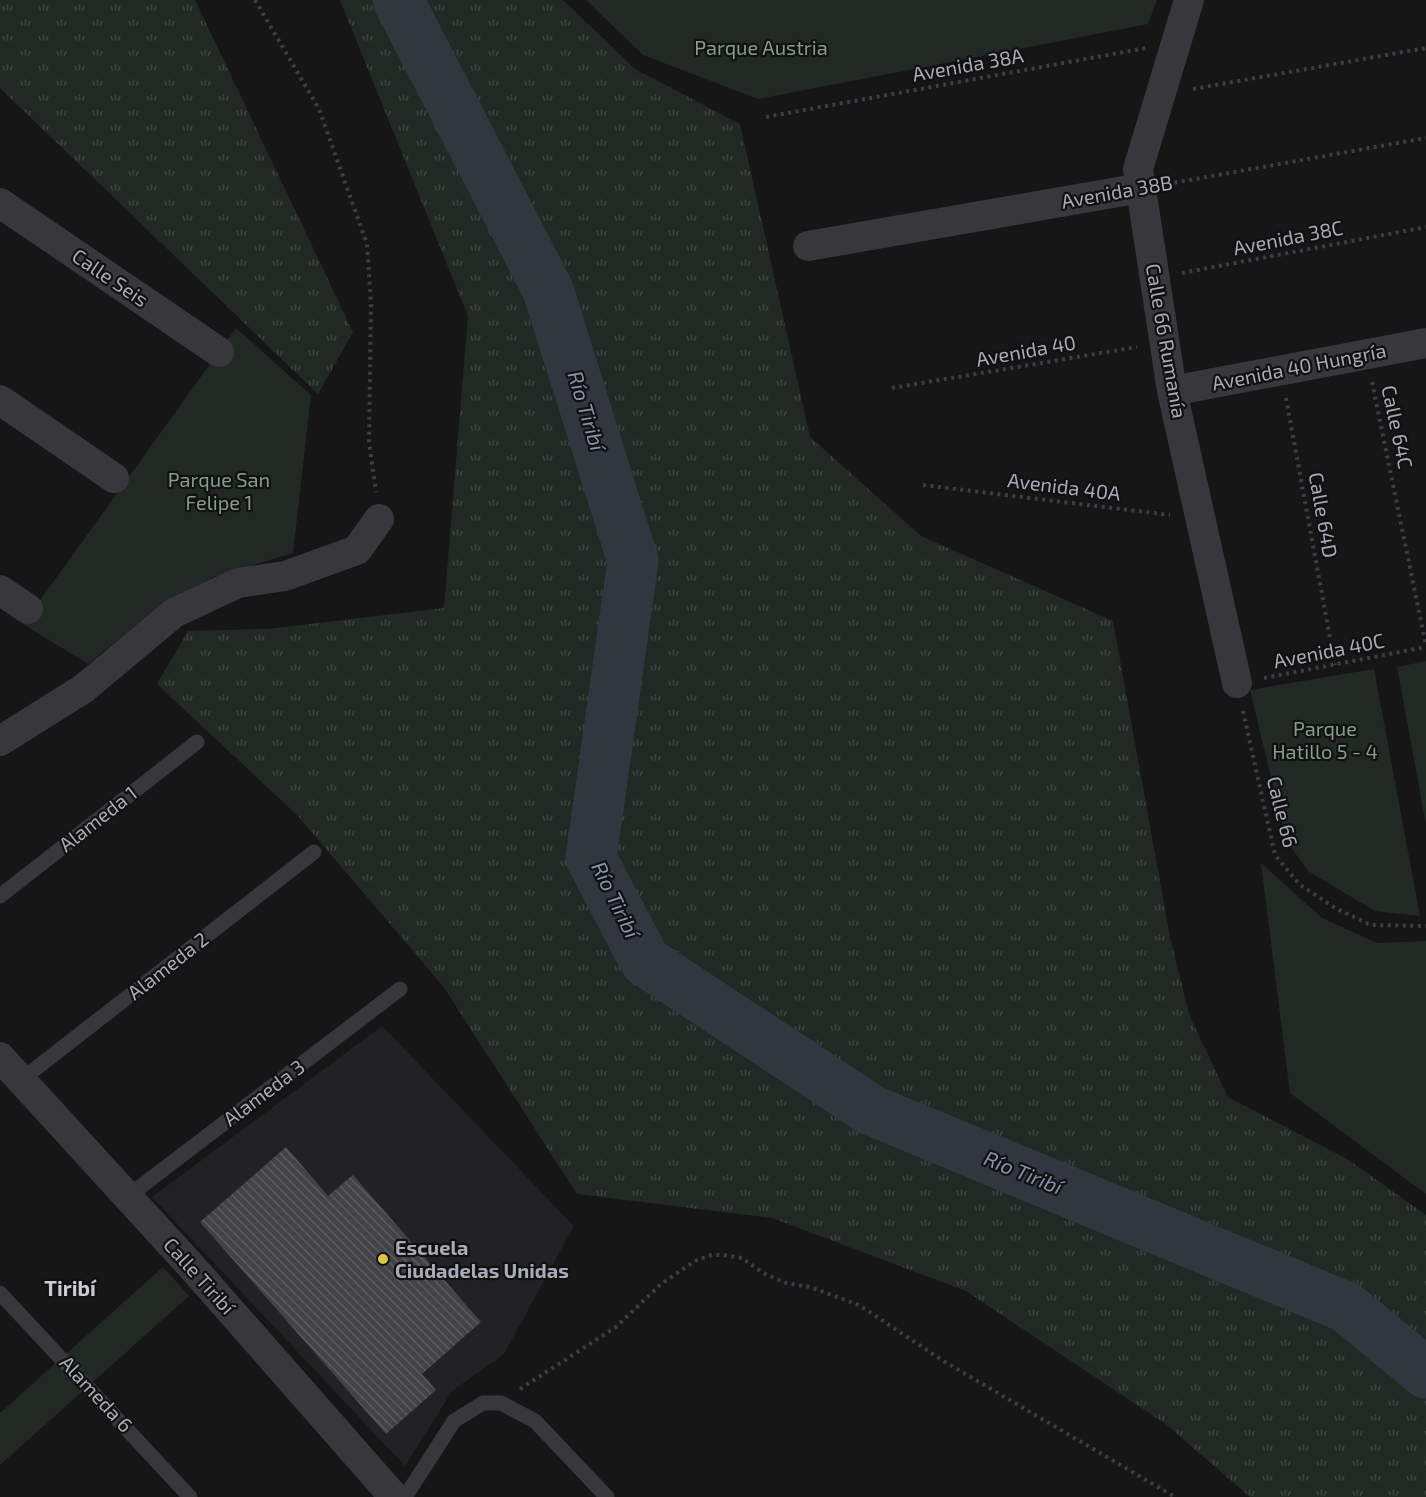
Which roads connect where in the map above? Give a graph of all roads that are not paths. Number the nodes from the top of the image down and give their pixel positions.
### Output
1 (1189, 0) edge
2 (1141, 188) junction
3 (0, 203) edge
4 (808, 246) dead end
5 (1426, 343) edge
6 (219, 352) dead end
7 (1172, 391) junction
8 (0, 400) edge
9 (114, 478) dead end
10 (379, 519) road end
11 (0, 590) edge
12 (28, 609) dead end
13 (1237, 683) road end
14 (0, 741) edge
15 (197, 742) dead end
16 (314, 852) dead end
17 (0, 896) edge
18 (400, 989) dead end
19 (0, 1057) edge
20 (21, 1080) junction
21 (127, 1197) junction
22 (0, 1293) edge
23 (190, 1497) edge
24 (394, 1497) edge
25 (405, 1497) edge
26 (607, 1497) edge

1 - 2 street, Calle 66 Rumanía
2 - 4 street, Avenida 38B
2 - 7 street, Calle 66 Rumanía
3 - 6 street, Calle Seis
5 - 7 street, Avenida 40 Hungría
7 - 13 street, Calle 66 Rumanía
8 - 9 street
10 - 14 street
11 - 12 street
15 - 17 lane, Alameda 1
16 - 20 lane, Alameda 2
18 - 21 lane, Alameda 3
19 - 20 street, Calle Tiribí
20 - 21 street, Calle Tiribí
21 - 24 street, Calle Tiribí
22 - 23 lane, Alameda 6
25 - 26 lane

